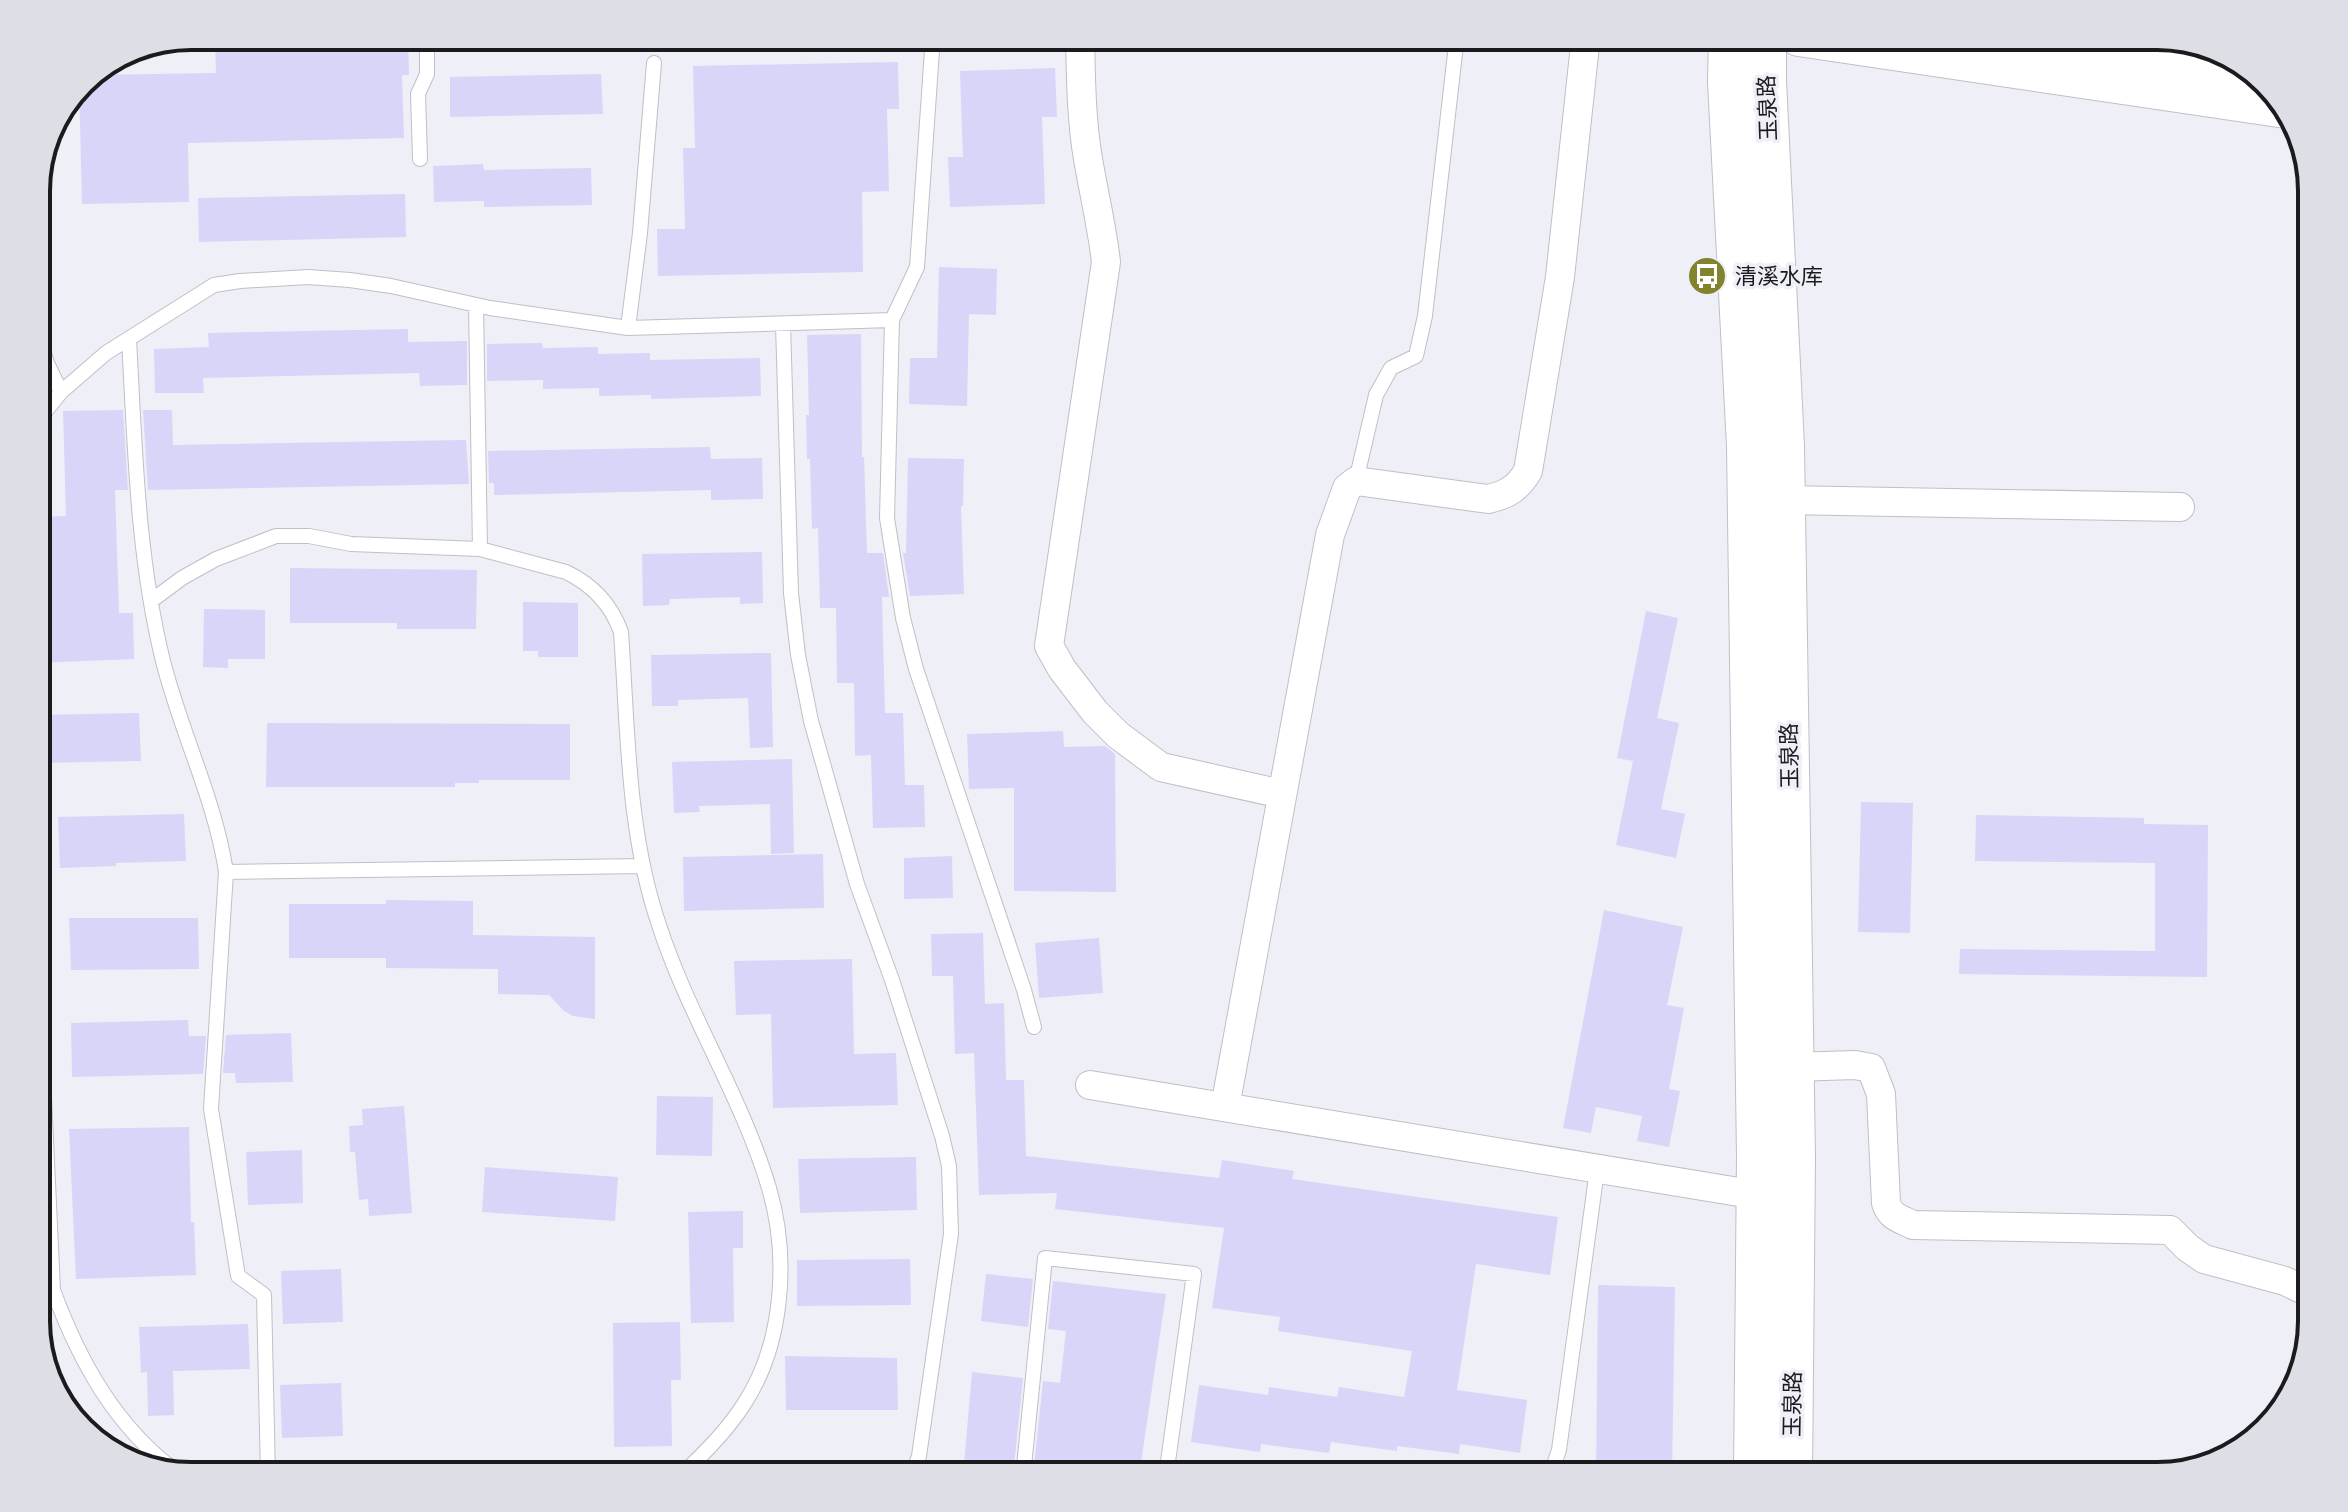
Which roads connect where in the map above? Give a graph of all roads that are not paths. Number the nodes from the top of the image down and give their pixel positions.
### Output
1 (427, 50) edge
2 (932, 50) edge
3 (1080, 50) edge
4 (1455, 50) edge
5 (1584, 50) edge
6 (1729, 50) edge
7 (1767, 50) edge
8 (1894, 50) edge
9 (2145, 50) edge
10 (2207, 59) edge
11 (654, 63) dead end
12 (2268, 105) edge
13 (420, 159) dead end
14 (476, 305) junction
15 (892, 320) junction
16 (783, 324) junction
17 (628, 328) junction
18 (129, 339) junction
19 (50, 369) edge
20 (61, 392) junction
21 (50, 406) edge
22 (1356, 481) junction
23 (1785, 500) junction
24 (2180, 507) dead end
25 (480, 549) junction
26 (151, 601) junction
27 (1282, 794) junction
28 (642, 866) junction
29 (226, 872) junction
30 (1034, 1027) dead end
31 (1793, 1067) junction
32 (1090, 1085) dead end
33 (1225, 1107) junction
34 (1597, 1170) junction
35 (1757, 1195) junction
36 (50, 1225) edge
37 (2298, 1287) edge
38 (162, 1459) edge
39 (268, 1462) edge
40 (693, 1462) edge
41 (917, 1462) edge
42 (1024, 1462) edge
43 (1168, 1462) edge
44 (1555, 1462) edge
45 (1754, 1462) edge
46 (1792, 1462) edge

1 - 13 lane
2 - 15 lane
3 - 27 street
4 - 22 lane
5 - 22 street
6 - 35 main road, 玉泉路
7 - 23 main road, 玉泉路
8 - 12 main road
9 - 10 main road
11 - 17 lane
14 - 17 lane
14 - 18 lane
14 - 25 lane
15 - 16 lane
15 - 30 lane
16 - 17 lane
16 - 41 lane
18 - 20 lane
18 - 26 lane
19 - 20 lane
20 - 21 lane
22 - 27 street
23 - 24 street
23 - 31 main road, 玉泉路
25 - 26 lane
25 - 28 lane
26 - 29 lane
27 - 33 street
28 - 29 lane
28 - 40 lane
29 - 39 lane
31 - 37 street
31 - 46 main road, 玉泉路
32 - 33 street
33 - 34 street
34 - 35 street
34 - 44 lane
35 - 45 main road, 玉泉路
36 - 38 lane
42 - 43 lane

